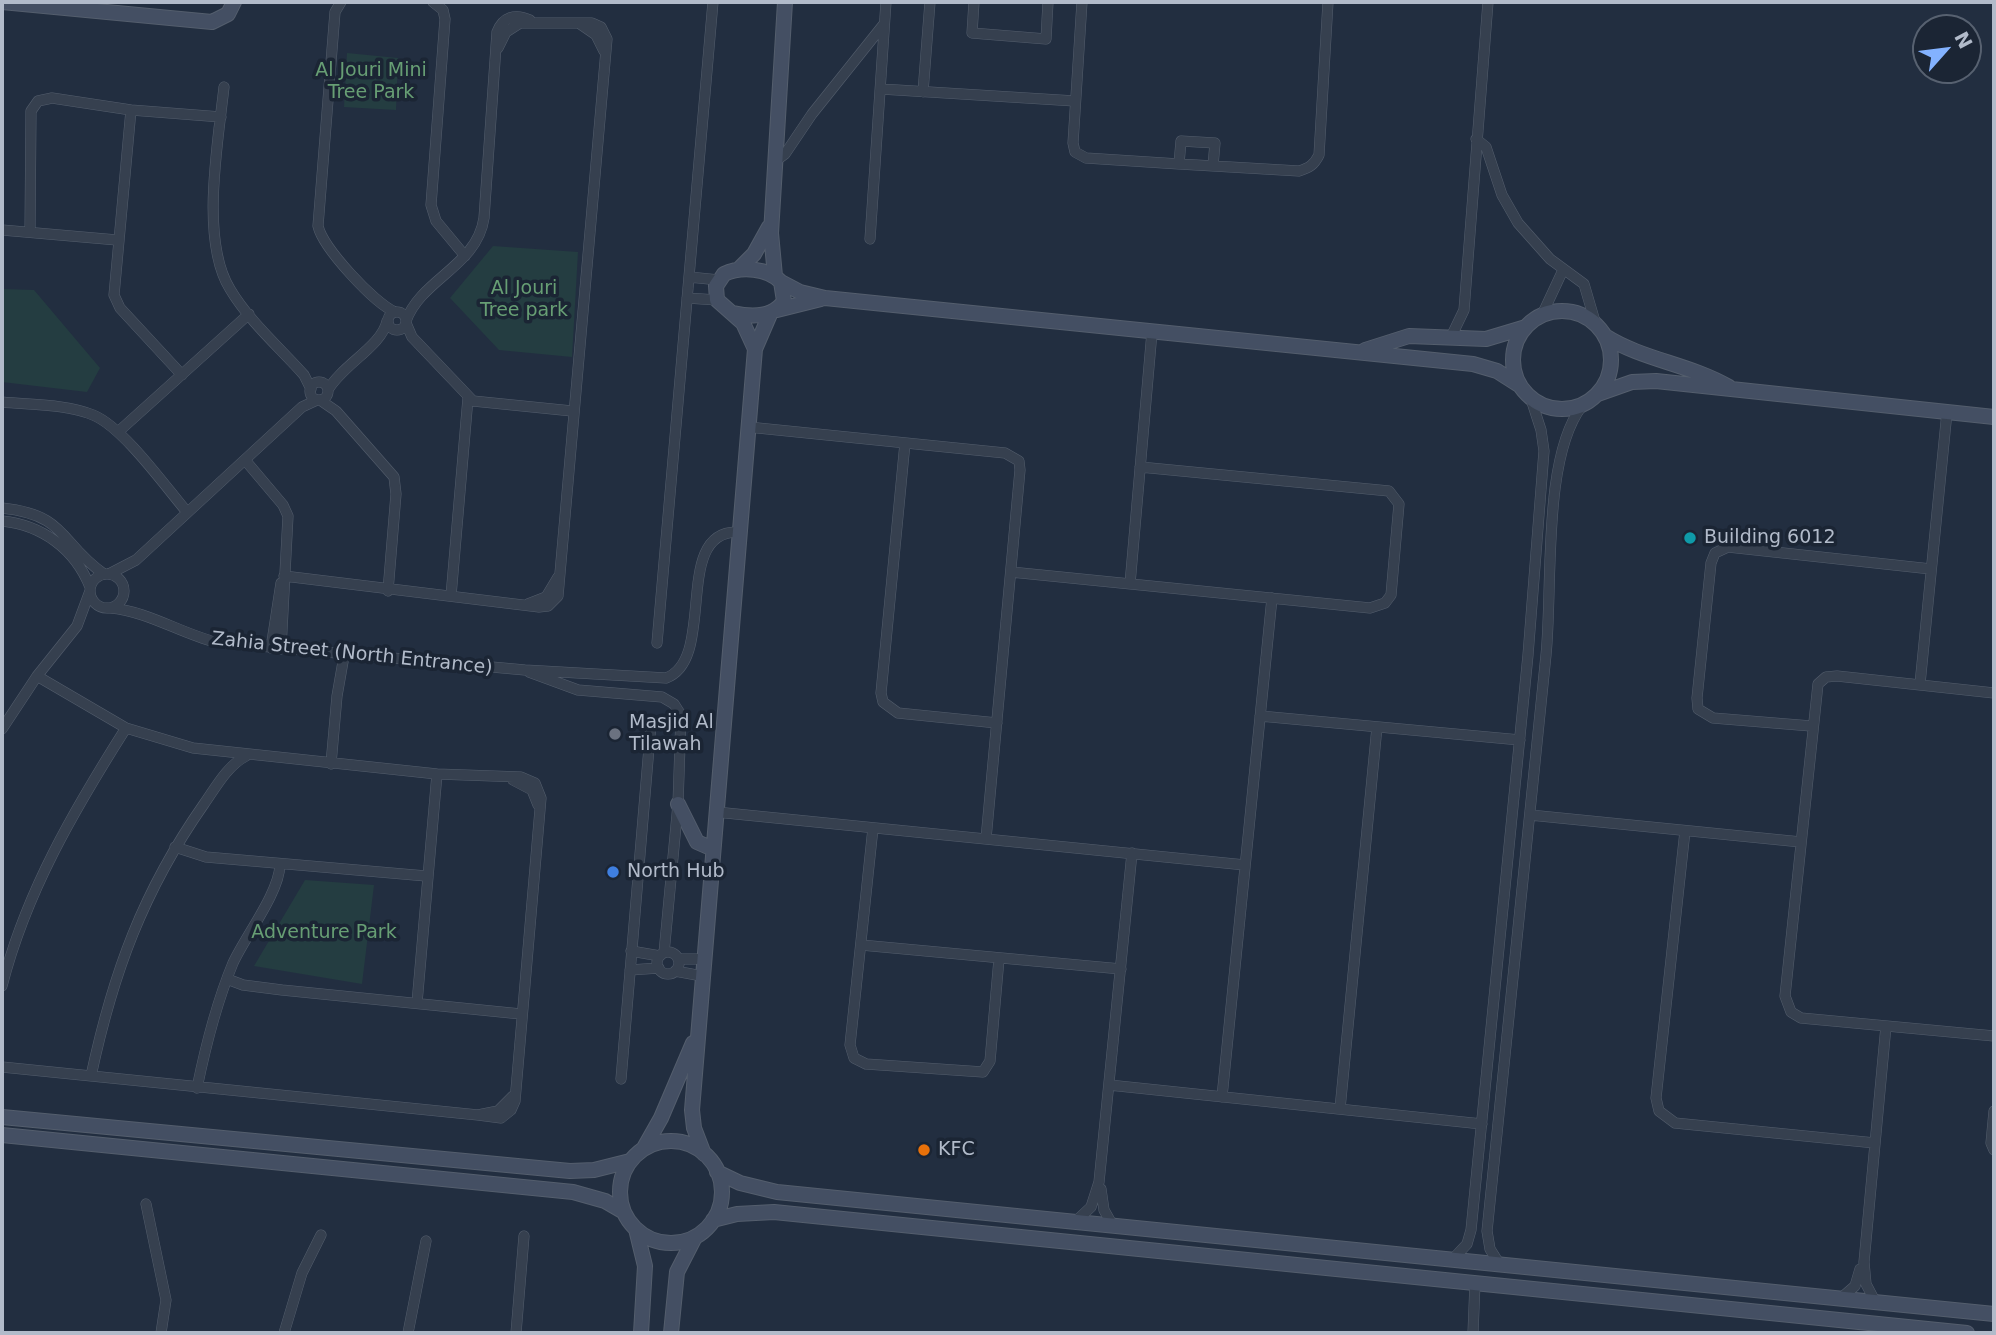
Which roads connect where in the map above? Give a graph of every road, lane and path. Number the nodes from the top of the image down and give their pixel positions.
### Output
1 (2, 2) edge
2 (234, 2) edge
3 (341, 2) edge
4 (433, 2) edge
5 (713, 2) edge
6 (785, 2) edge
7 (886, 2) edge
8 (930, 2) edge
9 (974, 2) edge
10 (1048, 2) edge
11 (1083, 2) edge
12 (1328, 2) edge
13 (1488, 2) edge
14 (884, 24) junction
15 (224, 87) dead end
16 (881, 89) junction
17 (923, 92) junction
18 (1075, 101) junction
19 (131, 110) junction
20 (221, 117) junction
21 (1476, 139) junction
22 (774, 162) junction
23 (1179, 164) junction
24 (1213, 166) junction
25 (771, 223) junction
26 (2, 230) edge
27 (30, 232) junction
28 (870, 239) dead end
29 (117, 240) junction
30 (465, 256) junction
31 (738, 270) junction
32 (1563, 270) junction
33 (689, 277) junction
34 (778, 279) junction
35 (719, 280) junction
36 (687, 298) junction
37 (825, 298) junction
38 (717, 300) junction
39 (413, 306) junction
40 (773, 312) junction
41 (733, 313) junction
42 (248, 314) junction
43 (1542, 315) junction
44 (392, 316) junction
45 (401, 326) junction
46 (1526, 327) junction
47 (1600, 330) junction
48 (1152, 332) junction
49 (382, 335) junction
50 (1451, 337) junction
51 (755, 349) junction
52 (1360, 351) junction
53 (182, 375) junction
54 (1519, 384) junction
55 (1733, 390) junction
56 (319, 391) junction
57 (1598, 394) junction
58 (468, 398) junction
59 (1531, 399) junction
60 (2, 402) edge
61 (1582, 406) junction
62 (572, 411) junction
63 (1947, 412) junction
64 (1994, 417) edge
65 (748, 427) junction
66 (118, 432) junction
67 (905, 443) junction
68 (245, 460) junction
69 (1140, 467) junction
70 (2, 508) edge
71 (187, 512) junction
72 (2, 521) edge
73 (739, 533) junction
74 (136, 560) junction
75 (1931, 569) junction
76 (1011, 572) junction
77 (107, 574) junction
78 (284, 576) junction
79 (1130, 584) junction
80 (90, 589) junction
81 (124, 589) junction
82 (388, 591) junction
83 (451, 596) junction
84 (1272, 598) junction
85 (108, 608) junction
86 (142, 615) junction
87 (77, 626) junction
88 (657, 643) dead end
89 (276, 648) junction
90 (341, 655) junction
91 (525, 670) junction
92 (589, 674) junction
93 (37, 676) junction
94 (650, 678) junction
95 (1920, 684) junction
96 (586, 691) junction
97 (1994, 693) edge
98 (647, 696) junction
99 (1260, 716) junction
100 (997, 723) junction
101 (651, 724) dead end
102 (1811, 726) junction
103 (126, 727) junction
104 (1377, 727) junction
105 (2, 729) edge
106 (1520, 740) junction
107 (216, 752) junction
108 (246, 755) junction
109 (331, 764) junction
110 (437, 774) junction
111 (225, 775) junction
112 (678, 804) junction
113 (716, 812) junction
114 (1530, 815) junction
115 (873, 828) junction
116 (1685, 831) junction
117 (986, 839) junction
118 (1801, 842) junction
119 (175, 847) junction
120 (713, 849) junction
121 (1132, 853) junction
122 (280, 865) junction
123 (1245, 865) junction
124 (426, 876) junction
125 (861, 945) junction
126 (631, 951) junction
127 (662, 955) junction
128 (678, 959) junction
129 (704, 959) junction
130 (999, 959) junction
131 (659, 968) junction
132 (1121, 969) junction
133 (630, 970) junction
134 (675, 971) junction
135 (227, 979) junction
136 (701, 983) junction
137 (2, 986) edge
138 (417, 1003) junction
139 (521, 1014) junction
140 (1886, 1026) junction
141 (1994, 1036) edge
142 (2, 1067) edge
143 (91, 1076) junction
144 (621, 1079) dead end
145 (1109, 1085) junction
146 (197, 1088) junction
147 (1222, 1097) junction
148 (1340, 1109) junction
149 (1994, 1111) edge
150 (2, 1117) edge
151 (1482, 1124) junction
152 (2, 1135) edge
153 (1875, 1143) junction
154 (644, 1148) junction
155 (1994, 1150) edge
156 (704, 1154) junction
157 (630, 1161) junction
158 (717, 1172) junction
159 (1099, 1182) junction
160 (146, 1204) dead end
161 (624, 1212) junction
162 (713, 1220) junction
163 (1076, 1222) junction
164 (1113, 1226) junction
165 (636, 1228) junction
166 (321, 1235) dead end
167 (524, 1236) dead end
168 (695, 1237) junction
169 (426, 1241) dead end
170 (1452, 1260) junction
171 (1864, 1262) junction
172 (1500, 1265) junction
173 (1475, 1283) junction
174 (1840, 1299) junction
175 (1876, 1303) junction
176 (1994, 1314) edge
177 (161, 1333) edge
178 (284, 1333) edge
179 (408, 1333) edge
180 (516, 1333) edge
181 (641, 1333) edge
182 (671, 1333) edge
183 (1471, 1333) edge
184 (1967, 1333) edge

1 - 2 street
3 - 44 street
4 - 30 street
5 - 33 street
6 - 22 street
7 - 14 street
8 - 17 street
9 - 10 street
11 - 18 street
12 - 24 street
13 - 21 street
14 - 16 street
14 - 22 street
15 - 20 street
16 - 17 street
16 - 28 street
17 - 18 street
18 - 23 street
19 - 20 street
19 - 27 street
19 - 29 street
20 - 42 street
21 - 32 street
21 - 50 street
22 - 25 street
23 - 24 street
23 - 24 street
25 - 31 street
25 - 34 street
26 - 27 street
27 - 29 street
29 - 53 street
30 - 39 street
30 - 62 street
31 - 34 street
31 - 35 street
32 - 43 street
32 - 47 street
33 - 35 street
33 - 36 street
34 - 37 street
34 - 40 street
35 - 38 street
36 - 38 street
36 - 88 street
37 - 40 street
37 - 48 street
38 - 41 street
39 - 44 street
39 - 45 street
40 - 41 street
40 - 51 street
41 - 51 street
42 - 53 street
42 - 56 street
43 - 46 street
43 - 47 street
44 - 45 street
44 - 45 street
44 - 49 street
45 - 49 street
45 - 58 street
46 - 50 street
46 - 54 street
47 - 55 street
47 - 57 street
48 - 52 street
48 - 69 street
49 - 56 street
50 - 52 street
51 - 65 street
52 - 54 street
53 - 66 street
54 - 59 street
55 - 57 street
55 - 63 street
56 - 68 street
56 - 82 street
57 - 61 street
58 - 62 street
58 - 83 street
59 - 61 street
59 - 106 street
60 - 66 street
61 - 114 street
62 - 83 street
63 - 64 street
63 - 75 street
65 - 67 street
65 - 73 street
66 - 71 street
67 - 76 street
67 - 100 street
68 - 71 street
68 - 78 street
69 - 79 street
69 - 84 street
70 - 77 street
71 - 74 street
72 - 80 street
73 - 94 street
73 - 113 street
74 - 77 street
74 - 81 street
75 - 95 street
75 - 102 street
76 - 79 street
76 - 100 street
77 - 80 street
77 - 81 street
78 - 82 street
78 - 89 street
79 - 84 street
80 - 85 street
80 - 87 street
81 - 85 street
81 - 86 street
82 - 83 street
84 - 99 street
85 - 86 street, Zahia Street (North Entrance)
85 - 87 street
86 - 89 street, Zahia Street (North Entrance)
87 - 93 street
89 - 90 street, Zahia Street (North Entrance)
90 - 91 street, Zahia Street (North Entrance)
90 - 109 street
91 - 92 street
91 - 96 street
92 - 94 street
92 - 96 street
93 - 103 street
93 - 105 street
94 - 98 street
95 - 97 street
95 - 102 street
96 - 98 street
98 - 112 street
99 - 104 street
99 - 123 street
100 - 117 street
101 - 126 street
102 - 118 street
103 - 107 street
103 - 137 street
104 - 106 street
104 - 148 street
106 - 151 street
107 - 108 street
107 - 111 street
108 - 109 street
108 - 111 street
109 - 110 street
110 - 124 street
110 - 139 street
111 - 119 street
112 - 120 street
112 - 127 street
113 - 115 street
113 - 120 street
114 - 116 street
114 - 172 street
115 - 117 street
115 - 125 street
116 - 118 street
116 - 153 street
117 - 121 street
118 - 140 street
119 - 122 street
119 - 143 street
120 - 129 street
121 - 123 street
121 - 132 street
122 - 124 street
122 - 135 street
123 - 147 street
124 - 138 street
125 - 130 street
125 - 130 street
126 - 127 street
126 - 133 street
127 - 128 street
127 - 131 street
128 - 129 street
128 - 134 street
129 - 136 street
130 - 132 street
131 - 133 street
131 - 134 street
132 - 145 street
133 - 144 street
134 - 136 street
135 - 138 street
135 - 146 street
136 - 154 street
136 - 156 street
138 - 139 street
139 - 146 street
140 - 141 street
140 - 153 street
142 - 143 street
143 - 146 street
145 - 147 street
145 - 159 street
147 - 148 street
148 - 151 street
149 - 155 street
150 - 157 street
151 - 170 street
152 - 161 street
153 - 171 street
154 - 156 street
154 - 157 street
156 - 158 street
157 - 161 street
158 - 162 street
158 - 163 street
159 - 163 street
159 - 164 street
160 - 177 street
161 - 165 street
162 - 168 street
162 - 173 street
163 - 164 street
164 - 170 street
165 - 168 street
165 - 181 street
166 - 178 street
167 - 180 street
168 - 182 street
169 - 179 street
170 - 172 street
171 - 174 street
171 - 175 street
172 - 174 street
173 - 183 street
173 - 184 street
174 - 175 street
175 - 176 street

